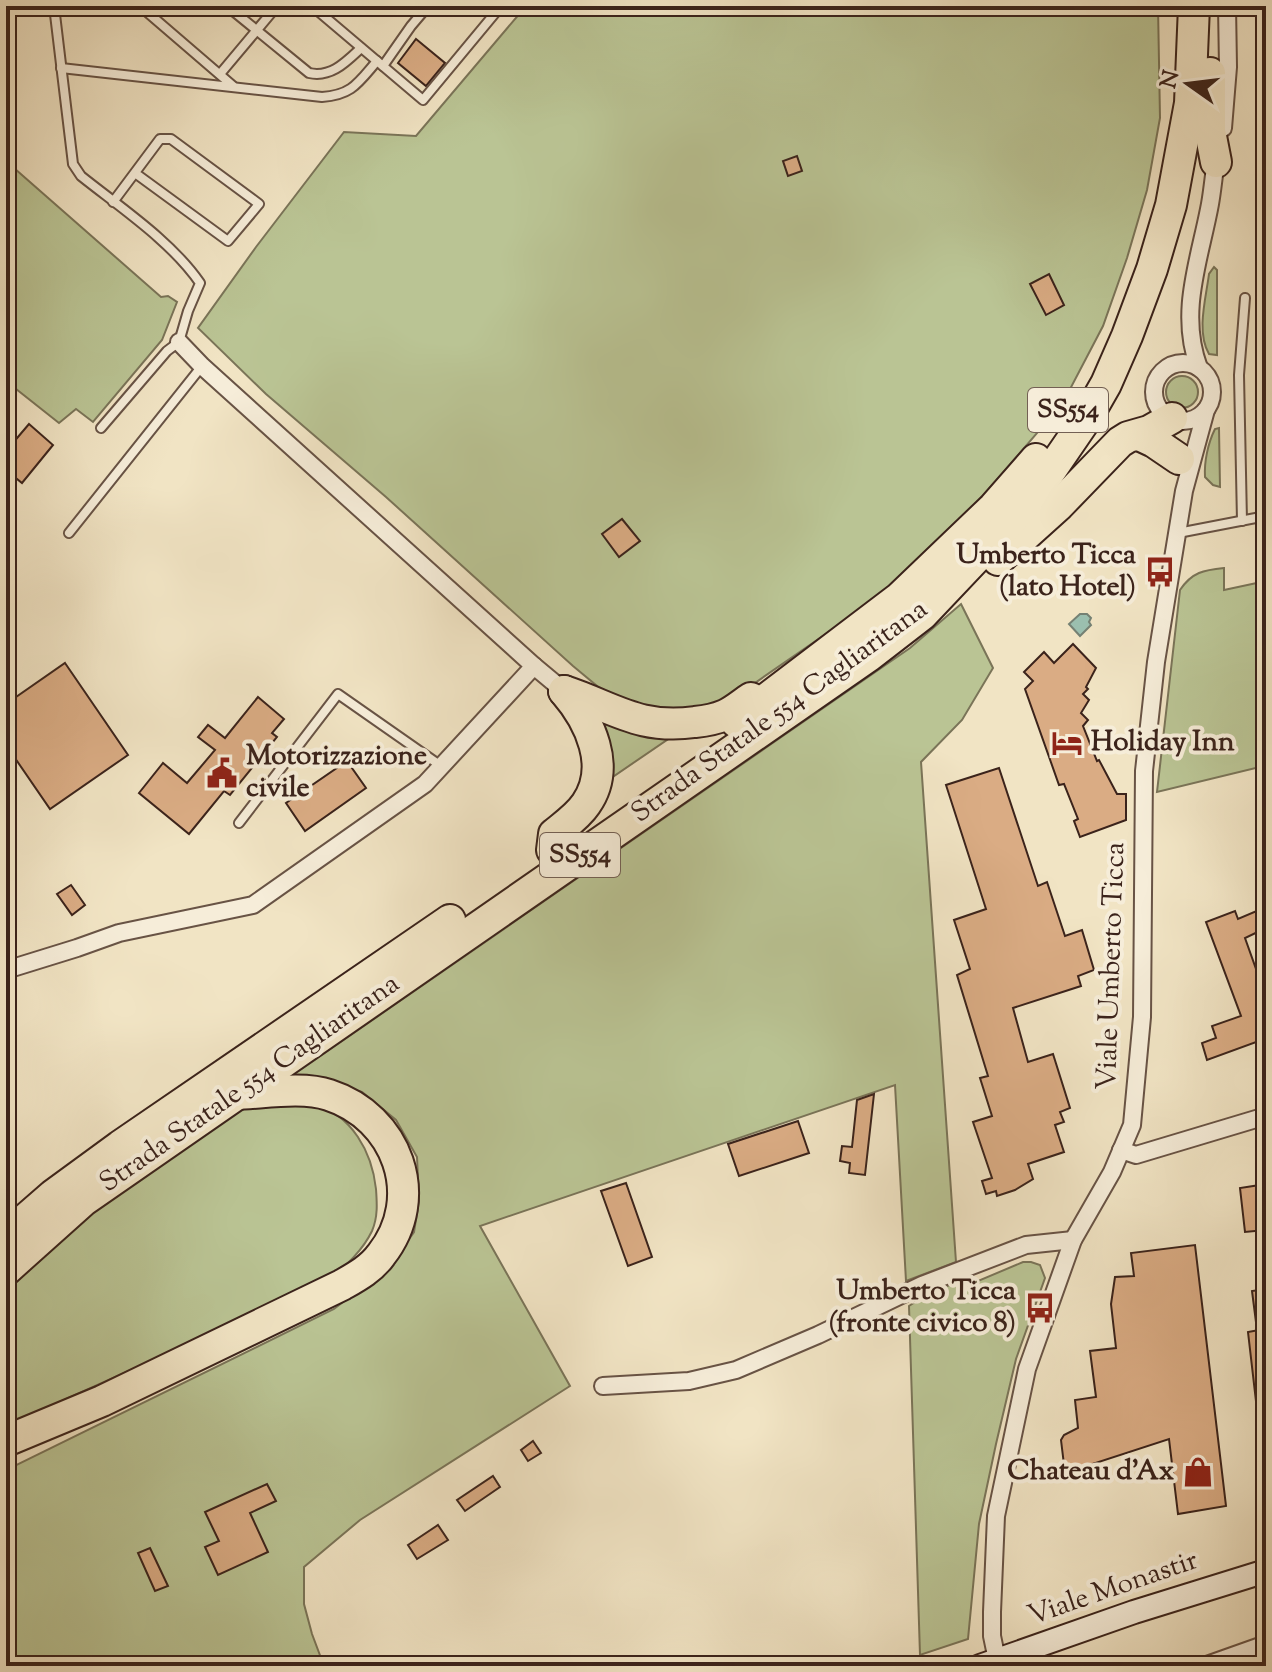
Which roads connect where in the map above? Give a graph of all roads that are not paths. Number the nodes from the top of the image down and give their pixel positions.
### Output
1 (54, 6) edge
2 (140, 6) edge
3 (227, 6) edge
4 (277, 6) edge
5 (312, 6) edge
6 (428, 6) edge
7 (501, 6) edge
8 (1175, 6) edge
9 (1194, 6) edge
10 (1210, 6) edge
11 (1227, 6) edge
12 (257, 30) junction
13 (361, 48) junction
14 (380, 64) junction
15 (61, 68) junction
16 (220, 74) junction
17 (234, 87) junction
18 (1216, 162) junction
19 (135, 173) junction
20 (113, 202) junction
21 (1245, 298) dead end
22 (179, 342) junction
23 (202, 366) junction
24 (1199, 368) junction
25 (1206, 410) junction
26 (1172, 418) junction
27 (101, 428) dead end
28 (1139, 435) junction
29 (1179, 459) junction
30 (1184, 491) junction
31 (1266, 516) edge
32 (1242, 521) junction
33 (69, 533) dead end
34 (1178, 533) junction
35 (922, 615) junction
36 (534, 666) junction
37 (564, 691) junction
38 (765, 702) junction
39 (442, 767) junction
40 (239, 823) dead end
41 (552, 850) junction
42 (6, 970) edge
43 (236, 1094) junction
44 (1266, 1116) edge
45 (120, 1146) junction
46 (1121, 1150) junction
47 (6, 1212) edge
48 (6, 1236) edge
49 (1073, 1240) junction
50 (6, 1270) edge
51 (603, 1386) dead end
52 (102, 1401) junction
53 (6, 1441) edge
54 (6, 1454) edge
55 (1266, 1571) edge
56 (1266, 1644) edge
57 (988, 1663) edge
58 (1204, 1666) edge

1 - 15 lane
2 - 16 lane
3 - 12 lane
4 - 12 lane
5 - 13 lane
6 - 14 lane
7 - 14 lane
8 - 38 highway, Strada Statale 554 Cagliaritana / SS554
9 - 35 highway, Strada Statale 554 Cagliaritana / SS554
10 - 18 highway
11 - 18 street
12 - 13 lane
12 - 16 lane
13 - 14 lane
14 - 17 lane
15 - 17 lane
15 - 20 lane
16 - 17 lane
18 - 24 street
19 - 19 lane
19 - 20 lane
20 - 22 lane
21 - 32 lane
22 - 23 street
22 - 27 lane
23 - 33 lane
23 - 36 street
24 - 25 street
24 - 26 street
25 - 26 street
25 - 30 street, Viale Umberto Ticca
26 - 28 highway
26 - 29 street, Viale Umberto Ticca
28 - 29 highway
28 - 35 highway
29 - 30 street, Viale Umberto Ticca
30 - 34 street, Viale Umberto Ticca
31 - 32 lane
32 - 34 lane
34 - 46 street, Viale Umberto Ticca
35 - 43 highway, Strada Statale 554 Cagliaritana / SS554
36 - 37 street
36 - 39 street
37 - 38 highway
37 - 41 highway
38 - 41 highway, Strada Statale 554 Cagliaritana / SS554
39 - 40 lane
39 - 42 street
41 - 45 highway, Strada Statale 554 Cagliaritana / SS554
43 - 50 highway, Strada Statale 554 Cagliaritana / SS554
43 - 52 highway
44 - 46 street
45 - 47 highway
45 - 48 highway, Strada Statale 554 Cagliaritana / SS554
46 - 49 street, Viale Umberto Ticca
49 - 51 street
49 - 57 street, Viale Umberto Ticca
52 - 53 highway
52 - 54 highway
55 - 57 main road, Viale Monastir
56 - 58 street

